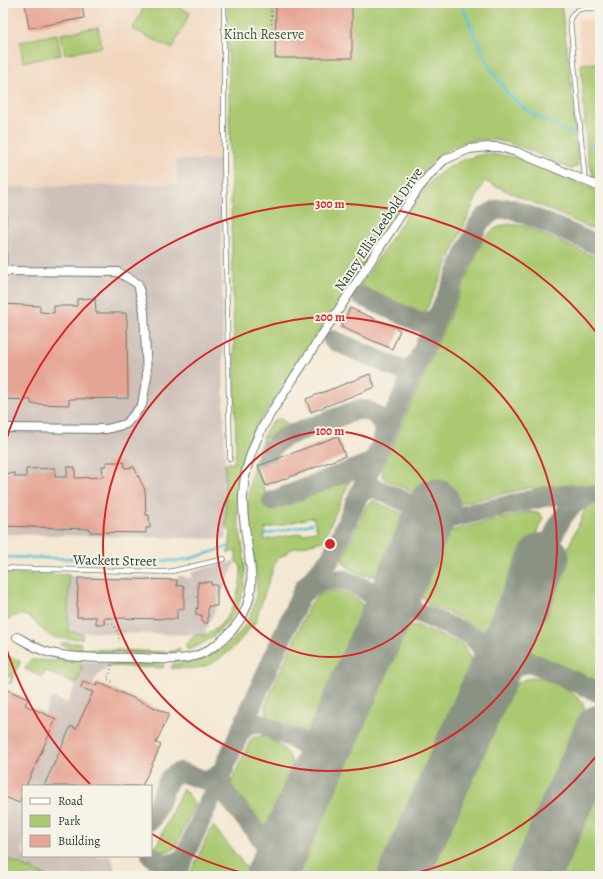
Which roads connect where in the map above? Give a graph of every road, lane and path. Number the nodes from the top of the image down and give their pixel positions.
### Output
1 (224, 3) edge
2 (272, 3) edge
3 (600, 8) edge
4 (272, 42) dead end
5 (585, 180) junction
6 (600, 187) edge
7 (4, 195) dead end
8 (4, 271) edge
9 (3, 428) edge
10 (230, 459) dead end
11 (224, 559) dead end
12 (3, 568) edge
13 (104, 623) dead end
14 (17, 636) dead end
15 (119, 642) dead end
16 (110, 667) dead end
17 (115, 683) dead end

1 - 10 lane
2 - 4 path
3 - 5 lane
5 - 6 street, Nancy Ellis Leebold Drive
5 - 14 street, Nancy Ellis Leebold Drive
7 - 8 lane
8 - 9 street
11 - 12 lane, Wackett Street
13 - 15 path
16 - 17 path

